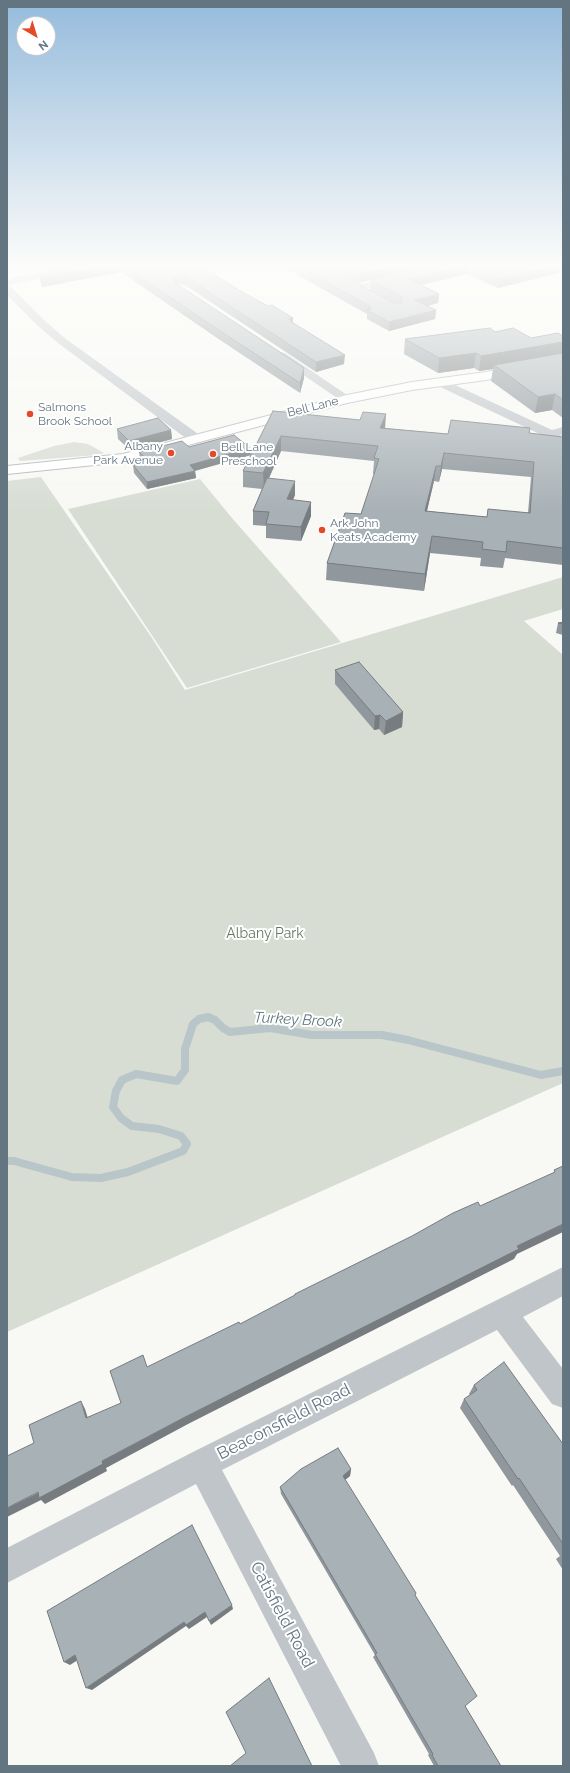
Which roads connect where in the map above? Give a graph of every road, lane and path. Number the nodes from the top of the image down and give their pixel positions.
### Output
1 (70, 347) edge
2 (271, 349) edge
3 (563, 362) edge
4 (440, 382) junction
5 (347, 399) junction
6 (563, 431) edge
7 (196, 439) junction
8 (7, 470) edge
9 (563, 1281) edge
10 (501, 1312) junction
11 (563, 1392) edge
12 (202, 1464) junction
13 (7, 1566) edge
14 (361, 1766) edge

1 - 7 street
2 - 5 street
3 - 4 street, Bell Lane
4 - 5 street, Bell Lane
4 - 6 street
5 - 7 street, Bell Lane
7 - 8 street, Bell Lane
9 - 10 street, Beaconsfield Road
10 - 11 street
10 - 12 street, Beaconsfield Road
12 - 13 street, Beaconsfield Road
12 - 14 street, Catisfield Road

